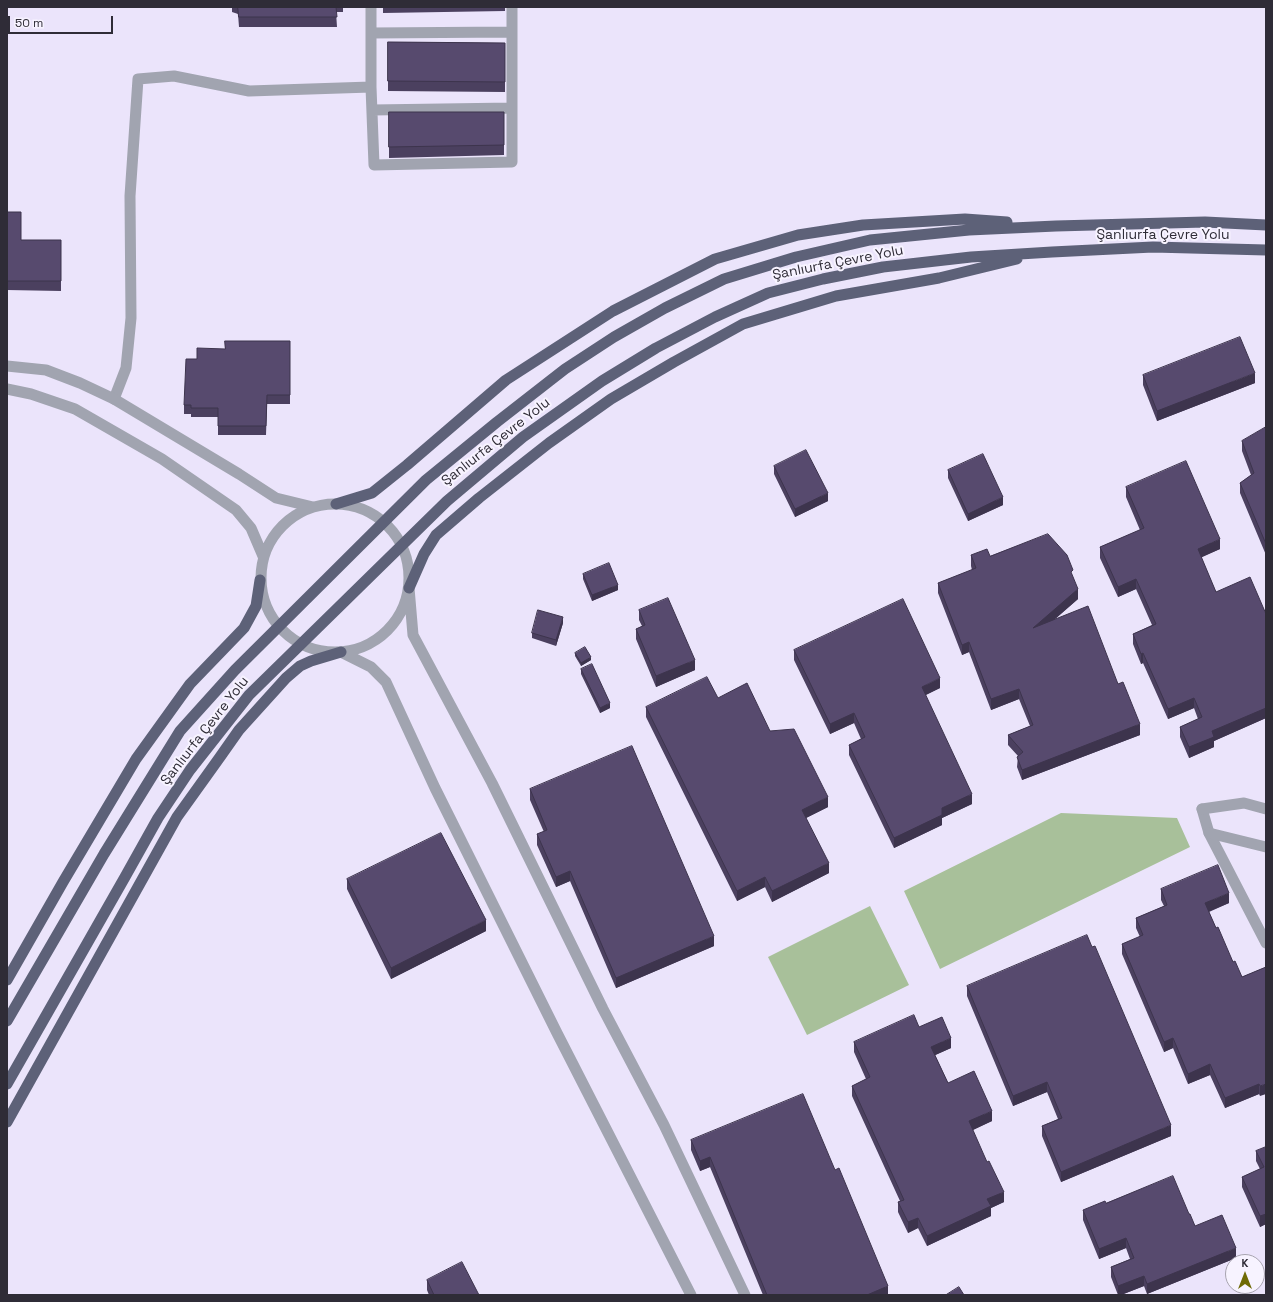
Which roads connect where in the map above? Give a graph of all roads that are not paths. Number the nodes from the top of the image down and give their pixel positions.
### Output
1 (371, 7) edge
2 (512, 7) edge
3 (371, 32) junction
4 (512, 32) junction
5 (371, 87) junction
6 (512, 108) junction
7 (372, 110) junction
8 (1266, 225) edge
9 (1056, 226) junction
10 (1266, 250) edge
11 (1052, 252) junction
12 (7, 366) edge
13 (7, 389) edge
14 (114, 399) junction
15 (336, 504) junction
16 (312, 507) junction
17 (263, 556) junction
18 (260, 580) junction
19 (409, 588) junction
20 (341, 652) junction
21 (1266, 809) edge
22 (1209, 833) junction
23 (1266, 847) edge
24 (1266, 943) edge
25 (7, 980) edge
26 (7, 1021) edge
27 (7, 1084) edge
28 (7, 1122) edge
29 (691, 1295) edge
30 (745, 1295) edge

1 - 3 street
2 - 4 street
3 - 4 street
3 - 5 street
4 - 6 street
5 - 7 street
5 - 14 street
6 - 7 street
6 - 7 street
8 - 9 highway, Şanlıurfa Çevre Yolu
9 - 15 highway
9 - 26 highway, Şanlıurfa Çevre Yolu
10 - 11 highway, Şanlıurfa Çevre Yolu
11 - 19 highway
11 - 27 highway, Şanlıurfa Çevre Yolu
12 - 14 street
13 - 17 street
14 - 16 street
15 - 16 street
15 - 19 street
16 - 17 street
17 - 18 street
18 - 20 street
18 - 25 highway
19 - 20 street
19 - 30 street
20 - 28 highway
20 - 29 street
21 - 22 street
22 - 23 street
22 - 24 street

